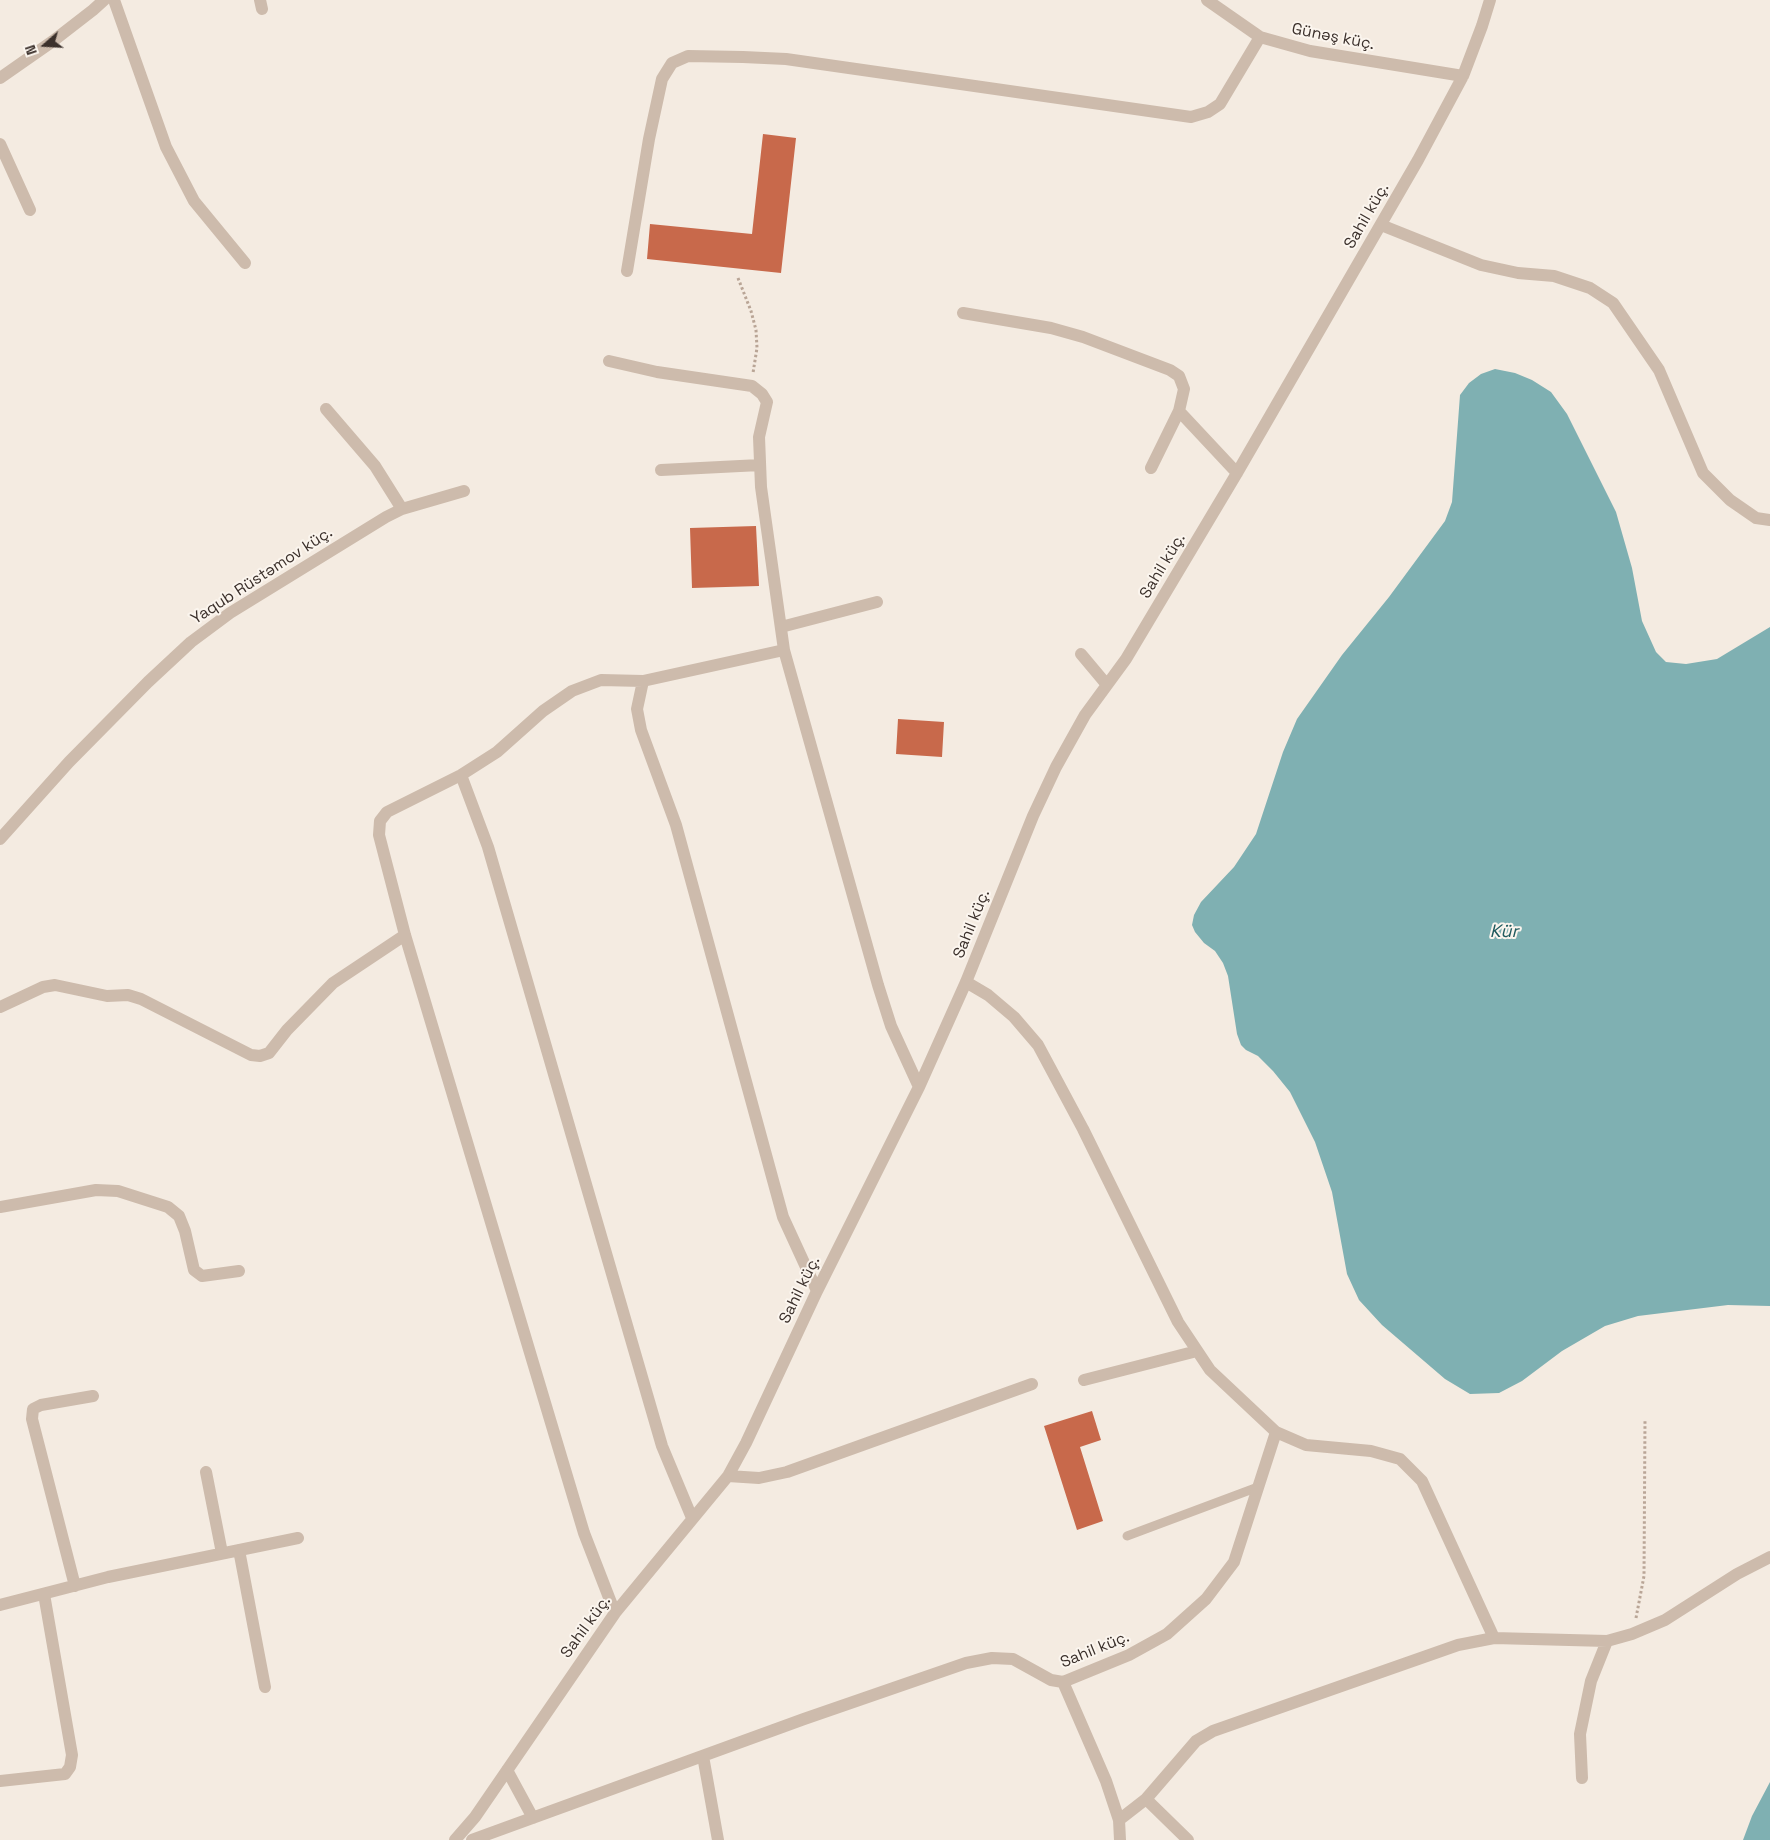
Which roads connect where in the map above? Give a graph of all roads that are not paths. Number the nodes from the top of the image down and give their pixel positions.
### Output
1 (104, 0) edge
2 (114, 0) edge
3 (1207, 0) edge
4 (1490, 0) edge
5 (1260, 36) junction
6 (1463, 76) junction
7 (0, 78) edge
8 (0, 144) edge
9 (30, 210) dead end
10 (1381, 225) junction
11 (245, 263) dead end
12 (627, 272) dead end
13 (963, 313) dead end
14 (610, 361) dead end
15 (326, 409) dead end
16 (1179, 411) junction
17 (760, 465) junction
18 (1151, 468) dead end
19 (661, 470) dead end
20 (1237, 472) junction
21 (464, 491) dead end
22 (402, 509) junction
23 (1770, 520) edge
24 (877, 602) dead end
25 (781, 627) junction
26 (784, 650) junction
27 (1081, 654) dead end
28 (642, 681) junction
29 (1107, 685) junction
30 (461, 775) junction
31 (0, 839) edge
32 (404, 935) junction
33 (966, 982) junction
34 (0, 1007) edge
35 (919, 1087) junction
36 (0, 1207) edge
37 (239, 1271) dead end
38 (817, 1292) junction
39 (1197, 1352) junction
40 (1084, 1380) dead end
41 (1032, 1384) dead end
42 (93, 1396) dead end
43 (1276, 1432) junction
44 (206, 1472) dead end
45 (728, 1476) junction
46 (1258, 1487) junction
47 (692, 1518) junction
48 (1127, 1536) dead end
49 (298, 1538) dead end
50 (239, 1550) junction
51 (222, 1553) junction
52 (1770, 1557) edge
53 (75, 1586) junction
54 (44, 1594) junction
55 (0, 1605) edge
56 (615, 1613) junction
57 (1494, 1638) junction
58 (1607, 1641) junction
59 (1063, 1682) junction
60 (265, 1687) dead end
61 (703, 1756) junction
62 (507, 1770) junction
63 (1582, 1778) dead end
64 (0, 1781) edge
65 (1146, 1799) junction
66 (533, 1818) junction
67 (1119, 1820) junction
68 (455, 1840) edge
69 (472, 1840) edge
70 (718, 1840) edge
71 (1120, 1840) edge
72 (1188, 1840) edge

1 - 7 street
2 - 11 street
3 - 5 street, Günəş küç.
4 - 6 street, Sahil küç.
5 - 6 street, Günəş küç.
5 - 12 street
6 - 10 street, Sahil küç.
8 - 9 street
10 - 20 street, Sahil küç.
10 - 23 street
13 - 16 street
14 - 17 street
15 - 22 street
16 - 18 street
16 - 20 street
17 - 19 street
17 - 25 street
20 - 29 street, Sahil küç.
21 - 22 street, Yaqub Rüstəmov küç.
22 - 31 street, Yaqub Rüstəmov küç.
24 - 25 street
25 - 26 street
26 - 28 street
26 - 35 street
27 - 29 street
28 - 30 street
28 - 38 street
29 - 33 street, Sahil küç.
30 - 32 street
30 - 47 street
32 - 34 street
32 - 56 street
33 - 35 street, Sahil küç.
33 - 39 street
35 - 38 street, Sahil küç.
36 - 37 street
38 - 45 street, Sahil küç.
39 - 40 street
39 - 43 street
41 - 45 street
42 - 53 street
43 - 46 street, Sahil küç.
43 - 57 street
44 - 51 street
45 - 47 street, Sahil küç.
46 - 48 lane
46 - 59 street, Sahil küç.
47 - 56 street, Sahil küç.
49 - 50 street
50 - 51 street
50 - 60 street
51 - 53 street
52 - 58 street
53 - 54 street
54 - 55 street
54 - 64 street
56 - 62 street, Sahil küç.
57 - 58 street
57 - 65 street
58 - 63 street
59 - 61 street, Sahil küç.
59 - 67 street
61 - 66 street, Sahil küç.
61 - 70 street
62 - 66 street
62 - 68 street, Sahil küç.
65 - 67 street
65 - 72 street
66 - 69 street, Sahil küç.
67 - 71 street

